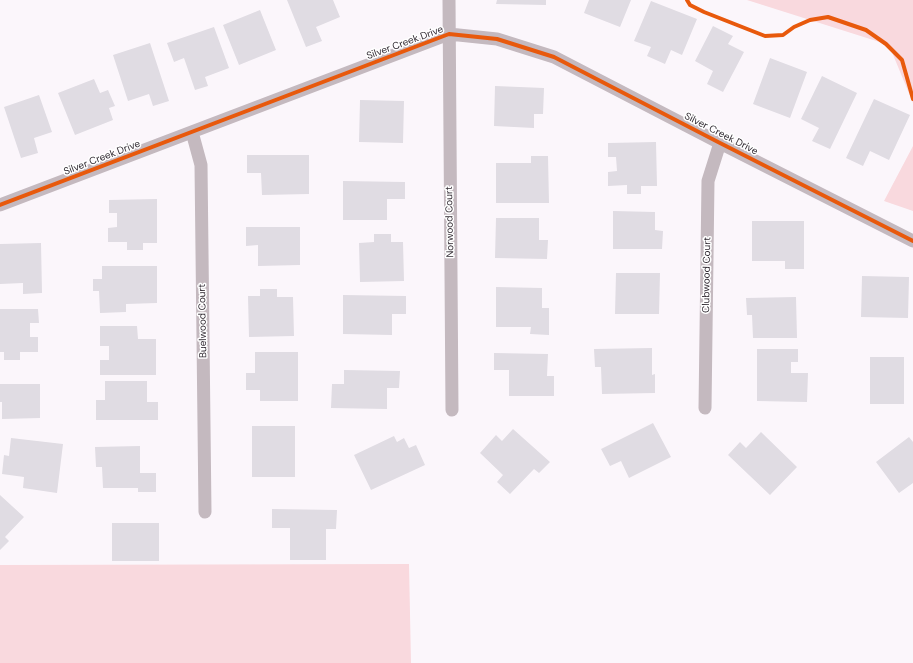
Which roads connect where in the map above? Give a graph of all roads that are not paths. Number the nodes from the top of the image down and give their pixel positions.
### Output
1 (449, 0) edge
2 (449, 34) junction
3 (192, 132) junction
4 (720, 143) junction
5 (0, 205) edge
6 (913, 241) edge
7 (705, 408) dead end
8 (452, 410) dead end
9 (205, 512) dead end

1 - 2 street, Norwood Court
2 - 3 street, Silver Creek Drive
2 - 4 street, Silver Creek Drive
2 - 8 street, Norwood Court
3 - 5 street, Silver Creek Drive
3 - 9 street, Buelwood Court
4 - 6 street, Silver Creek Drive
4 - 7 street, Clubwood Court

